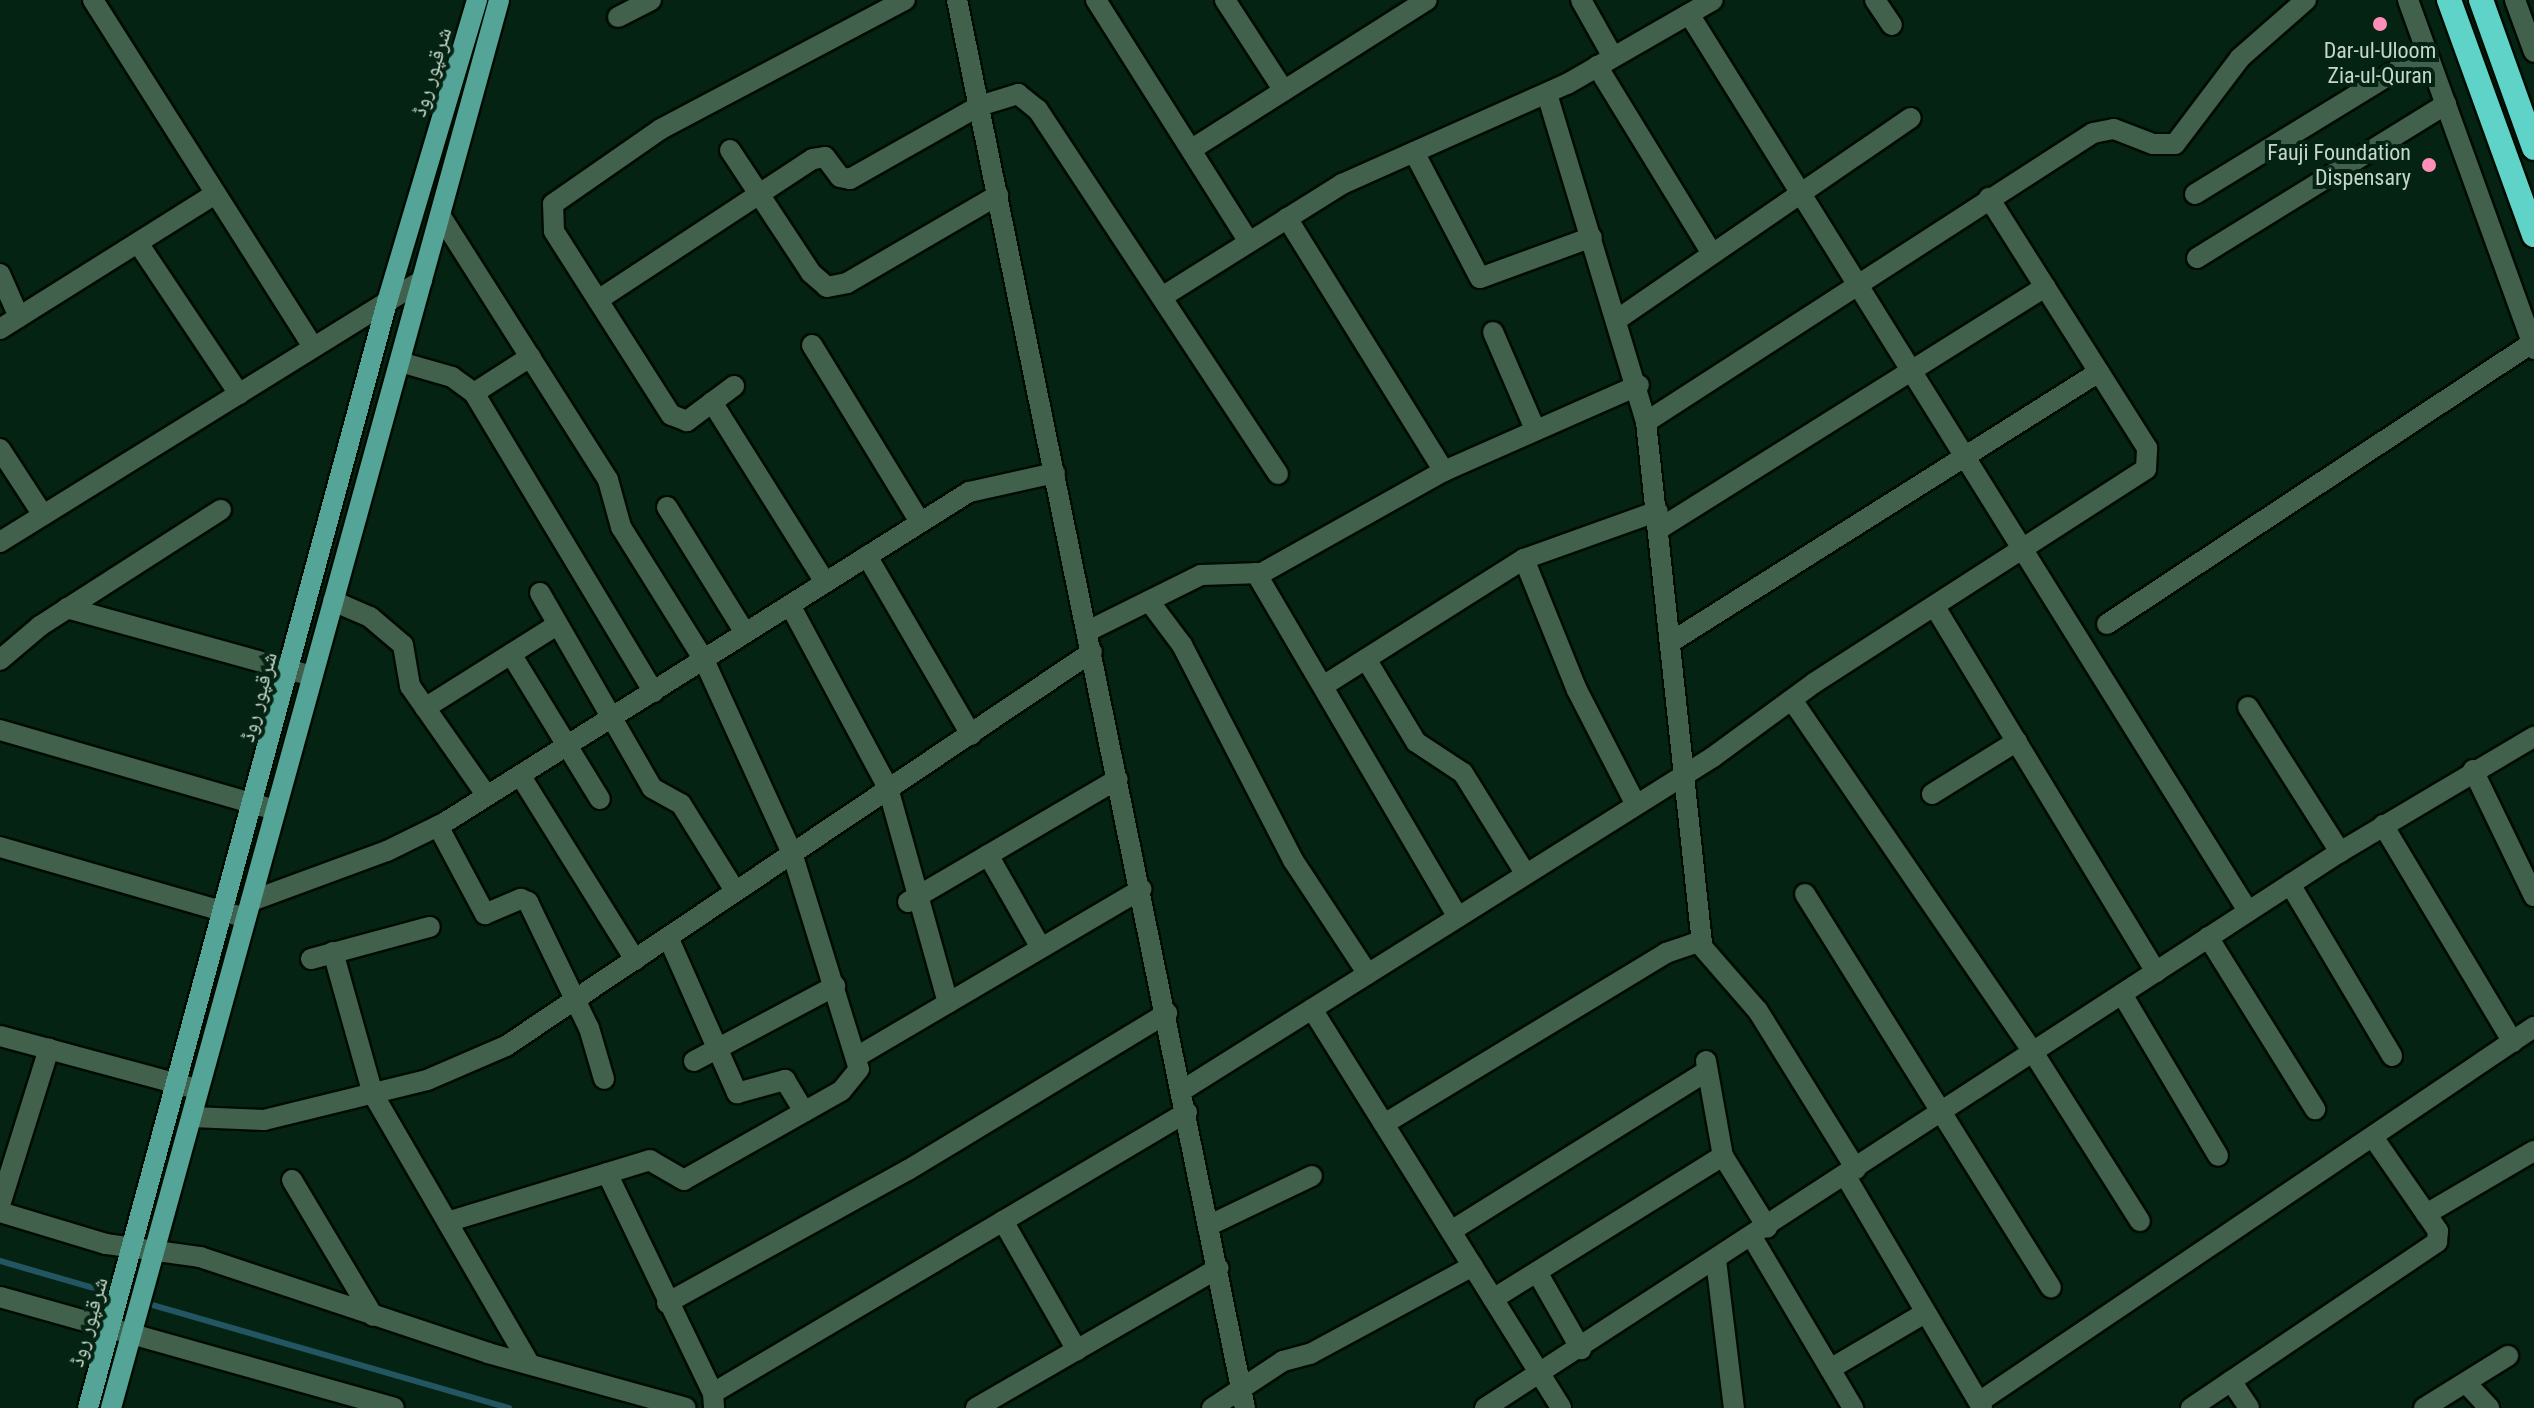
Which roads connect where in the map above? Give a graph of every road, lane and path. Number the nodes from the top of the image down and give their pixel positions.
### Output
1 (93, 0) edge
2 (477, 0) edge
3 (499, 0) edge
4 (651, 0) edge
5 (905, 0) edge
6 (957, 0) edge
7 (1096, 0) edge
8 (1225, 0) edge
9 (1427, 0) edge
10 (1581, 0) edge
11 (1713, 0) edge
12 (1875, 0) edge
13 (2306, 0) edge
14 (2408, 0) edge
15 (2449, 0) edge
16 (2481, 0) edge
17 (2515, 0) edge
18 (1689, 14) junction
19 (618, 17) dead end
20 (1892, 25) dead end
21 (2427, 52) junction
22 (2534, 52) edge
23 (1605, 62) junction
24 (1284, 91) junction
25 (1547, 94) junction
26 (2446, 104) junction
27 (979, 106) junction
28 (1911, 118) dead end
29 (2534, 148) edge
30 (1192, 149) junction
31 (730, 150) dead end
32 (1414, 152) junction
33 (759, 193) junction
34 (1800, 194) junction
35 (2195, 194) dead end
36 (214, 195) junction
37 (998, 195) junction
38 (1989, 198) junction
39 (440, 215) junction
40 (1287, 218) junction
41 (2534, 235) edge
42 (1592, 237) junction
43 (1249, 242) junction
44 (138, 243) junction
45 (1712, 254) junction
46 (2197, 258) dead end
47 (0, 274) edge
48 (422, 280) junction
49 (1856, 285) junction
50 (2045, 287) junction
51 (1162, 297) junction
52 (598, 300) junction
53 (387, 302) junction
54 (19, 317) junction
55 (1618, 319) junction
56 (0, 329) edge
57 (1493, 332) dead end
58 (812, 345) dead end
59 (2533, 346) edge
60 (313, 347) junction
61 (530, 357) junction
62 (400, 362) junction
63 (2099, 372) junction
64 (1912, 374) junction
65 (1639, 385) junction
66 (734, 386) dead end
67 (474, 393) junction
68 (239, 394) junction
69 (712, 402) junction
70 (1646, 422) junction
71 (1535, 429) junction
72 (0, 449) edge
73 (1963, 459) junction
74 (1444, 471) junction
75 (1055, 473) junction
76 (1278, 474) dead end
77 (667, 507) dead end
78 (221, 510) dead end
79 (43, 515) junction
80 (1658, 520) junction
81 (920, 522) junction
82 (0, 542) edge
83 (2020, 551) junction
84 (867, 556) junction
85 (1524, 559) junction
86 (1256, 573) junction
87 (825, 582) junction
88 (540, 593) dead end
89 (333, 601) junction
90 (1149, 601) junction
91 (790, 605) junction
92 (1935, 607) junction
93 (67, 608) junction
94 (2107, 624) dead end
95 (555, 626) junction
96 (1088, 631) junction
97 (745, 633) junction
98 (1671, 642) junction
99 (1092, 652) junction
100 (511, 654) junction
101 (1366, 659) junction
102 (0, 660) edge
103 (704, 660) junction
104 (290, 670) junction
105 (312, 676) junction
106 (1323, 686) junction
107 (654, 692) junction
108 (1792, 700) junction
109 (2248, 707) dead end
110 (425, 708) junction
111 (610, 719) junction
112 (0, 730) edge
113 (971, 735) junction
114 (2534, 737) edge
115 (2017, 741) junction
116 (567, 746) junction
117 (2473, 770) junction
118 (520, 775) junction
119 (1685, 775) junction
120 (1118, 779) junction
121 (888, 788) junction
122 (1932, 794) dead end
123 (487, 796) junction
124 (600, 799) dead end
125 (1634, 801) junction
126 (253, 803) junction
127 (276, 810) junction
128 (2383, 825) junction
129 (438, 826) junction
130 (0, 847) edge
131 (2340, 852) junction
132 (792, 853) junction
133 (988, 855) junction
134 (1525, 873) junction
135 (2290, 884) junction
136 (734, 889) junction
137 (1141, 889) junction
138 (1805, 894) dead end
139 (2534, 896) edge
140 (913, 900) junction
141 (248, 909) junction
142 (223, 911) junction
143 (2248, 911) junction
144 (1458, 917) junction
145 (430, 927) dead end
146 (668, 937) junction
147 (2208, 937) junction
148 (1702, 943) junction
149 (1041, 948) junction
150 (333, 952) junction
151 (311, 959) dead end
152 (635, 960) junction
153 (2156, 972) junction
154 (1368, 974) junction
155 (835, 986) junction
156 (2122, 994) junction
157 (575, 999) junction
158 (948, 1003) junction
159 (1312, 1009) junction
160 (1167, 1013) junction
161 (2534, 1027) edge
162 (0, 1036) edge
163 (2513, 1042) junction
164 (49, 1049) junction
165 (717, 1051) junction
166 (2033, 1052) junction
167 (858, 1056) junction
168 (2392, 1056) dead end
169 (694, 1061) dead end
170 (604, 1079) dead end
171 (177, 1083) junction
172 (199, 1089) junction
173 (1183, 1090) junction
174 (373, 1094) junction
175 (2315, 1109) dead end
176 (1945, 1110) junction
177 (804, 1112) junction
178 (1187, 1112) junction
179 (192, 1117) junction
180 (1384, 1124) junction
181 (2373, 1137) junction
182 (2534, 1151) edge
183 (1723, 1156) junction
184 (2218, 1156) dead end
185 (1851, 1172) junction
186 (607, 1173) junction
187 (1312, 1176) dead end
188 (292, 1180) dead end
189 (0, 1205) edge
190 (0, 1212) edge
191 (2426, 1214) junction
192 (450, 1221) junction
193 (1003, 1221) junction
194 (2140, 1221) dead end
195 (1210, 1225) junction
196 (1451, 1231) junction
197 (1759, 1232) junction
198 (143, 1251) junction
199 (1716, 1260) junction
200 (1473, 1266) junction
201 (1218, 1268) junction
202 (1537, 1272) junction
203 (2051, 1288) dead end
204 (0, 1297) edge
205 (1493, 1299) junction
206 (667, 1303) junction
207 (1923, 1314) junction
208 (373, 1316) junction
209 (123, 1330) junction
210 (1581, 1349) junction
211 (1077, 1350) junction
212 (2508, 1356) dead end
213 (528, 1361) junction
214 (1830, 1369) junction
215 (1540, 1375) junction
216 (2231, 1381) junction
217 (2466, 1383) junction
218 (1243, 1399) edge
219 (714, 1400) edge
220 (1980, 1405) edge
221 (88, 1408) edge
222 (111, 1408) edge
223 (394, 1408) edge
224 (686, 1408) edge
225 (976, 1408) edge
226 (1212, 1408) edge
227 (1485, 1408) edge
228 (1561, 1408) edge
229 (1734, 1408) edge
230 (1853, 1408) edge
231 (2191, 1408) edge
232 (2249, 1408) edge
233 (2424, 1408) edge
234 (2489, 1408) edge

1 - 36 street
2 - 53 main road, شرقپور روڈ
3 - 39 main road, شرقپور روڈ
4 - 19 street
5 - 52 street
6 - 27 street
7 - 30 street
8 - 24 street
9 - 24 street
10 - 23 street
11 - 18 street
12 - 20 street
13 - 38 street
14 - 21 street
15 - 41 highway
16 - 29 highway
17 - 22 street
18 - 23 street
18 - 34 street
21 - 26 street
21 - 35 street
23 - 25 street
23 - 45 street
24 - 30 street
25 - 32 street
25 - 42 street
26 - 46 street
26 - 59 street
27 - 33 street
27 - 37 street
27 - 51 street
28 - 34 street
30 - 43 street
31 - 33 street
32 - 40 street
32 - 42 street
33 - 37 street
33 - 52 street
34 - 45 street
34 - 49 street
36 - 44 street
36 - 60 street
37 - 75 street
38 - 49 street
38 - 50 street
39 - 48 main road, شرقپور روڈ
39 - 61 street
40 - 43 street
40 - 74 street
42 - 55 street
43 - 51 street
44 - 54 street
44 - 68 street
45 - 55 street
47 - 54 street
48 - 53 street
48 - 62 main road, شرقپور روڈ
49 - 64 street
49 - 70 street
50 - 63 street
50 - 64 street
51 - 76 street
52 - 69 street
53 - 60 street
53 - 104 main road, شرقپور روڈ
54 - 56 street
55 - 65 street
57 - 71 street
58 - 81 street
59 - 94 street
60 - 68 street
61 - 67 street
61 - 103 street
62 - 67 street
62 - 89 main road, شرقپور روڈ
63 - 73 street
63 - 83 street
64 - 73 street
64 - 80 street
65 - 70 street
65 - 71 street
66 - 69 street
67 - 107 street
68 - 79 street
69 - 87 street
70 - 80 street
71 - 74 street
72 - 79 street
73 - 83 street
73 - 98 street
74 - 86 street
75 - 81 street
75 - 96 street
77 - 97 street
78 - 93 street
79 - 82 street
80 - 85 street
80 - 98 street
81 - 84 street
83 - 92 street
83 - 143 street
84 - 87 street
84 - 113 street
85 - 101 street
85 - 125 street
86 - 90 street
86 - 106 street
87 - 91 street
88 - 95 street
89 - 105 main road, شرقپور روڈ
89 - 110 street
90 - 96 street
90 - 154 street
91 - 97 street
91 - 121 street
92 - 108 street
92 - 115 street
93 - 102 street
93 - 104 street
95 - 100 street
95 - 111 street
96 - 99 street
97 - 103 street
98 - 119 street
99 - 113 street
99 - 120 street
100 - 110 street
100 - 116 street
101 - 106 street
101 - 134 street
103 - 107 street
103 - 132 street
104 - 105 street
104 - 126 main road, شرقپور روڈ
105 - 127 main road, شرقپور روڈ
106 - 144 street
107 - 111 street
108 - 119 street
108 - 166 street
109 - 131 street
110 - 123 street
111 - 116 street
111 - 136 street
112 - 126 street
113 - 121 street
114 - 117 street
115 - 122 street
115 - 153 street
116 - 118 street
116 - 124 street
117 - 128 street
117 - 139 street
118 - 123 street
118 - 152 street
119 - 125 street
119 - 148 street
120 - 133 street
120 - 137 street
121 - 132 street
121 - 140 street
123 - 129 street
125 - 134 street
126 - 127 street
126 - 142 main road, شرقپور روڈ
127 - 141 main road, شرقپور روڈ
128 - 131 street
128 - 163 street
129 - 141 street
129 - 157 street
130 - 142 street
131 - 135 street
132 - 136 street
132 - 155 street
133 - 140 street
133 - 149 street
134 - 144 street
135 - 143 street
135 - 168 street
136 - 146 street
137 - 149 street
137 - 160 street
138 - 176 street
140 - 158 street
141 - 142 street
141 - 172 main road, شرقپور روڈ
142 - 171 main road, شرقپور روڈ
143 - 147 street
144 - 154 street
145 - 150 street
146 - 152 street
146 - 165 street
147 - 153 street
147 - 175 street
148 - 180 street
148 - 185 street
149 - 158 street
150 - 151 street
150 - 174 street
152 - 157 street
153 - 156 street
154 - 159 street
155 - 165 street
155 - 167 street
156 - 166 street
156 - 184 street
157 - 170 street
157 - 174 street
158 - 167 street
159 - 173 street
159 - 180 street
160 - 173 street
160 - 206 street
161 - 163 street
162 - 164 street
163 - 181 street
164 - 171 street
164 - 189 street
165 - 169 street
165 - 177 street
166 - 176 street
166 - 194 street
167 - 177 street
171 - 172 street
171 - 198 main road, شرقپور روڈ
172 - 179 main road, شرقپور روڈ
173 - 178 street
174 - 179 street
174 - 192 street
176 - 185 street
176 - 203 street
177 - 186 street
178 - 193 street
178 - 195 street
179 - 198 main road, شرقپور روڈ
180 - 196 street
181 - 191 street
181 - 220 street
182 - 191 street
183 - 196 street
183 - 197 street
183 - 202 street
185 - 197 street
185 - 207 street
186 - 192 street
186 - 206 street
187 - 195 street
188 - 208 street
190 - 198 street
191 - 216 street
192 - 213 street
193 - 211 street
193 - 219 street
195 - 201 street
196 - 200 street
197 - 199 street
197 - 214 street
198 - 208 street
198 - 209 main road, شرقپور روڈ
199 - 210 street
199 - 229 street
200 - 205 street
200 - 218 street
201 - 211 street
201 - 218 street
202 - 205 street
202 - 210 street
204 - 209 street
205 - 215 street
206 - 219 street
207 - 214 street
207 - 220 street
208 - 213 street
209 - 221 main road, شرقپور روڈ
209 - 222 main road, شرقپور روڈ
209 - 223 street
210 - 215 street
211 - 225 street
212 - 217 street
213 - 224 street
214 - 230 street
215 - 227 street
215 - 228 street
216 - 231 street
216 - 232 street
217 - 233 street
217 - 234 street
218 - 226 street

